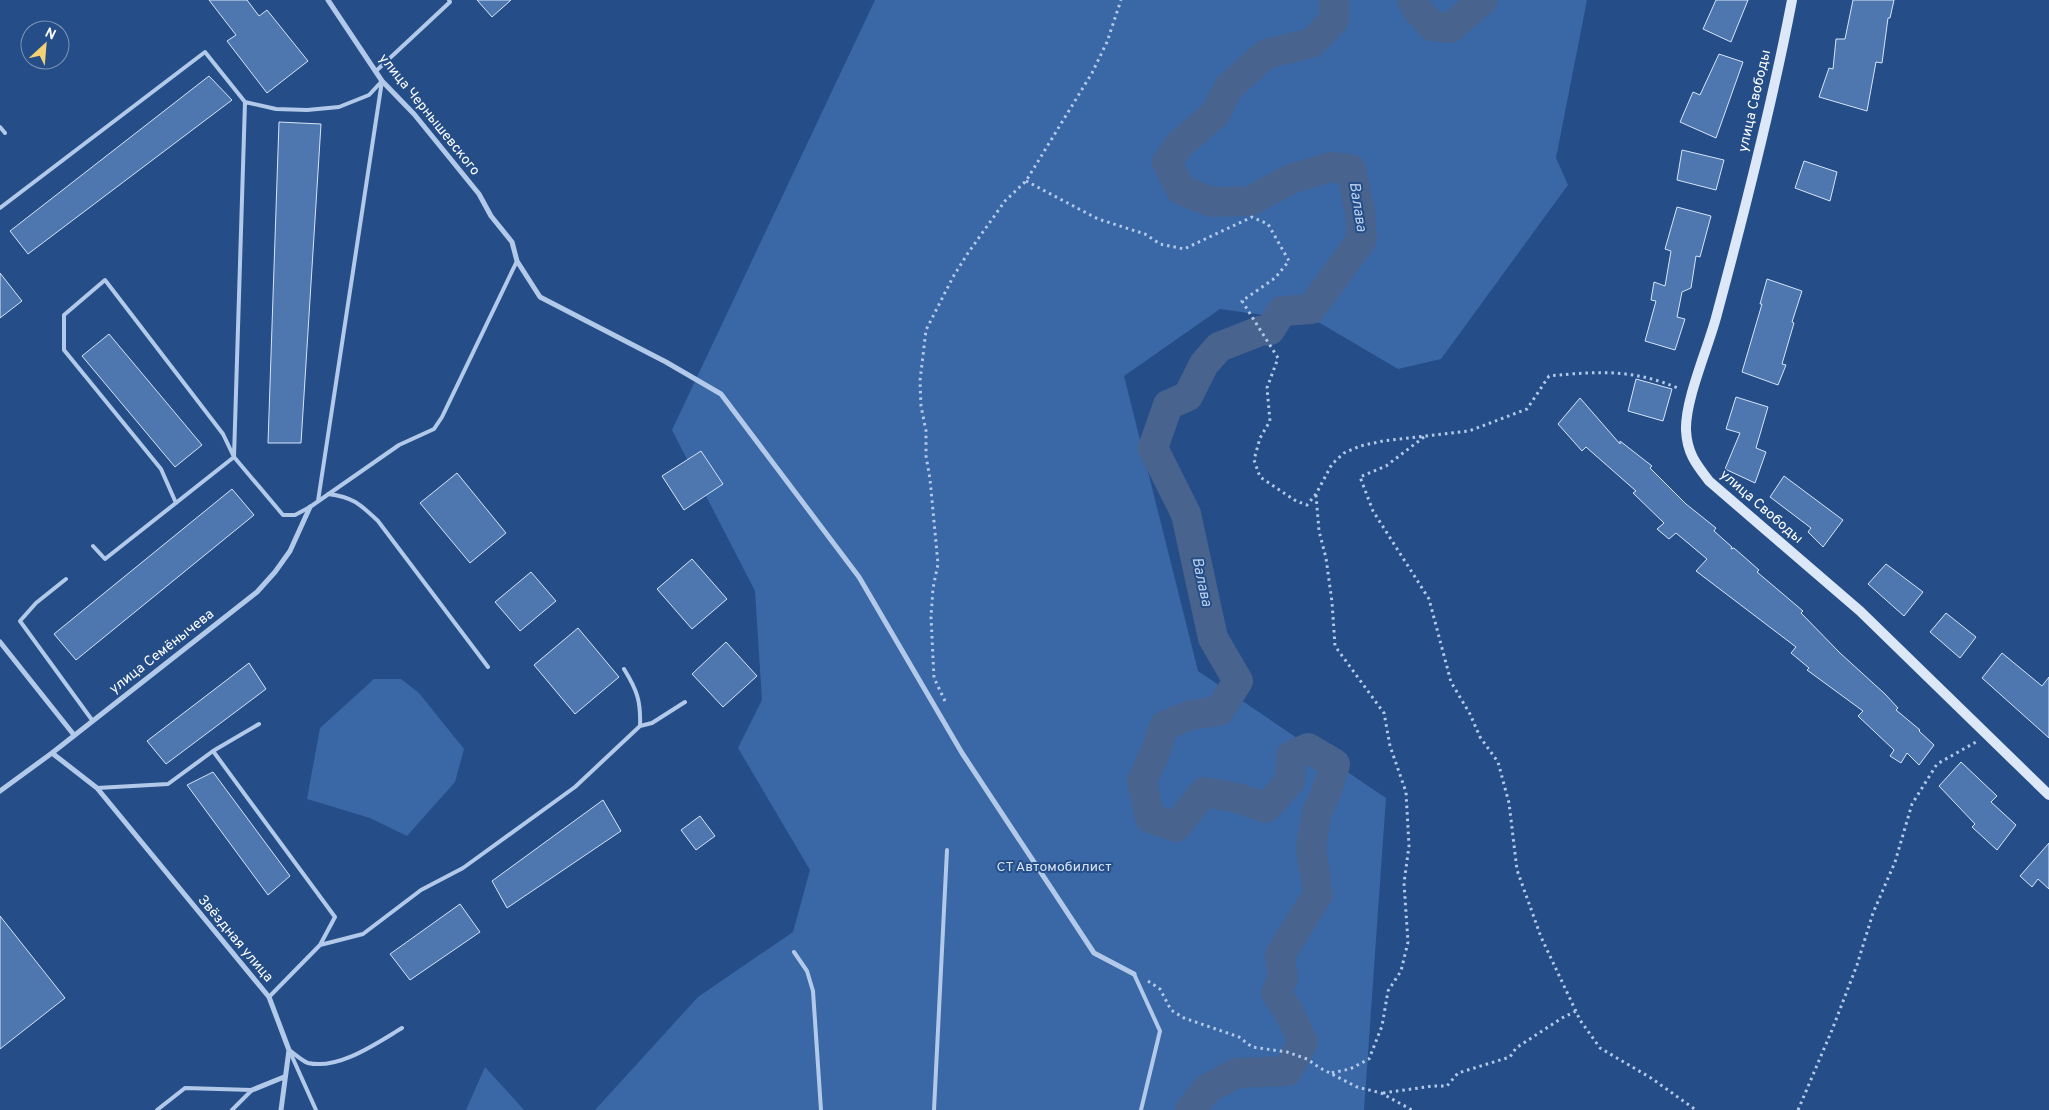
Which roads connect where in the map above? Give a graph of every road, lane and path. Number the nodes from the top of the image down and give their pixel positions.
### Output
1 (449, 0) edge
2 (1121, 0) edge
3 (1792, 0) edge
4 (331, 1) edge
5 (376, 71) junction
6 (382, 81) junction
7 (245, 102) junction
8 (0, 127) edge
9 (5, 133) dead end
10 (1026, 181) junction
11 (0, 208) edge
12 (517, 261) junction
13 (1692, 395) junction
14 (1425, 436) junction
15 (234, 457) junction
16 (328, 494) junction
17 (1316, 494) junction
18 (318, 501) junction
19 (176, 503) junction
20 (310, 507) junction
21 (93, 546) dead end
22 (66, 579) dead end
23 (0, 642) edge
24 (488, 667) dead end
25 (624, 669) dead end
26 (684, 702) dead end
27 (941, 716) junction
28 (92, 720) junction
29 (260, 724) dead end
30 (640, 726) junction
31 (74, 735) junction
32 (1987, 735) junction
33 (213, 751) junction
34 (52, 752) junction
35 (97, 788) junction
36 (0, 791) edge
37 (2049, 795) edge
38 (947, 850) dead end
39 (320, 945) junction
40 (794, 952) dead end
41 (1134, 974) junction
42 (269, 997) junction
43 (1576, 1011) junction
44 (402, 1028) dead end
45 (289, 1050) junction
46 (1331, 1073) junction
47 (284, 1078) junction
48 (252, 1090) junction
49 (1381, 1093) junction
50 (157, 1110) edge
51 (232, 1110) edge
52 (281, 1110) edge
53 (316, 1110) edge
54 (821, 1110) edge
55 (934, 1110) edge
56 (1141, 1110) edge
57 (1412, 1110) edge
58 (1696, 1110) edge
59 (1798, 1110) edge

1 - 5 lane
2 - 10 path
3 - 13 main road, улица Свободы
4 - 5 street, улица Чернышевского
5 - 6 street, улица Чернышевского
6 - 7 lane
6 - 12 street, улица Чернышевского
6 - 18 lane
7 - 11 lane
7 - 15 lane
8 - 9 lane
10 - 17 path
10 - 27 path
12 - 16 lane
12 - 27 street, улица Чернышевского
13 - 14 path
13 - 32 main road, улица Свободы
14 - 17 path
14 - 43 path
15 - 19 lane
15 - 19 lane
15 - 20 lane
16 - 18 lane
16 - 24 lane
17 - 46 path
18 - 20 lane
19 - 21 lane
20 - 28 street, улица Семёнычева
22 - 28 lane
23 - 31 street
25 - 30 lane
26 - 30 lane
27 - 41 street, улица Чернышевского
28 - 31 street, улица Семёнычева
29 - 33 lane
30 - 39 lane
31 - 34 street, улица Семёнычева
32 - 37 main road, улица Свободы
32 - 59 path
33 - 35 lane
33 - 39 lane
34 - 35 street, Звёздная улица
34 - 36 street, улица Семёнычева
35 - 42 street, Звёздная улица
38 - 55 lane
39 - 42 lane, Звёздная улица
40 - 54 lane
41 - 46 path
41 - 56 lane
42 - 45 street
43 - 49 path
43 - 58 path
44 - 45 lane
45 - 47 street
45 - 53 lane
46 - 49 path
47 - 48 street
47 - 52 street
48 - 50 lane
48 - 51 lane
49 - 57 path

